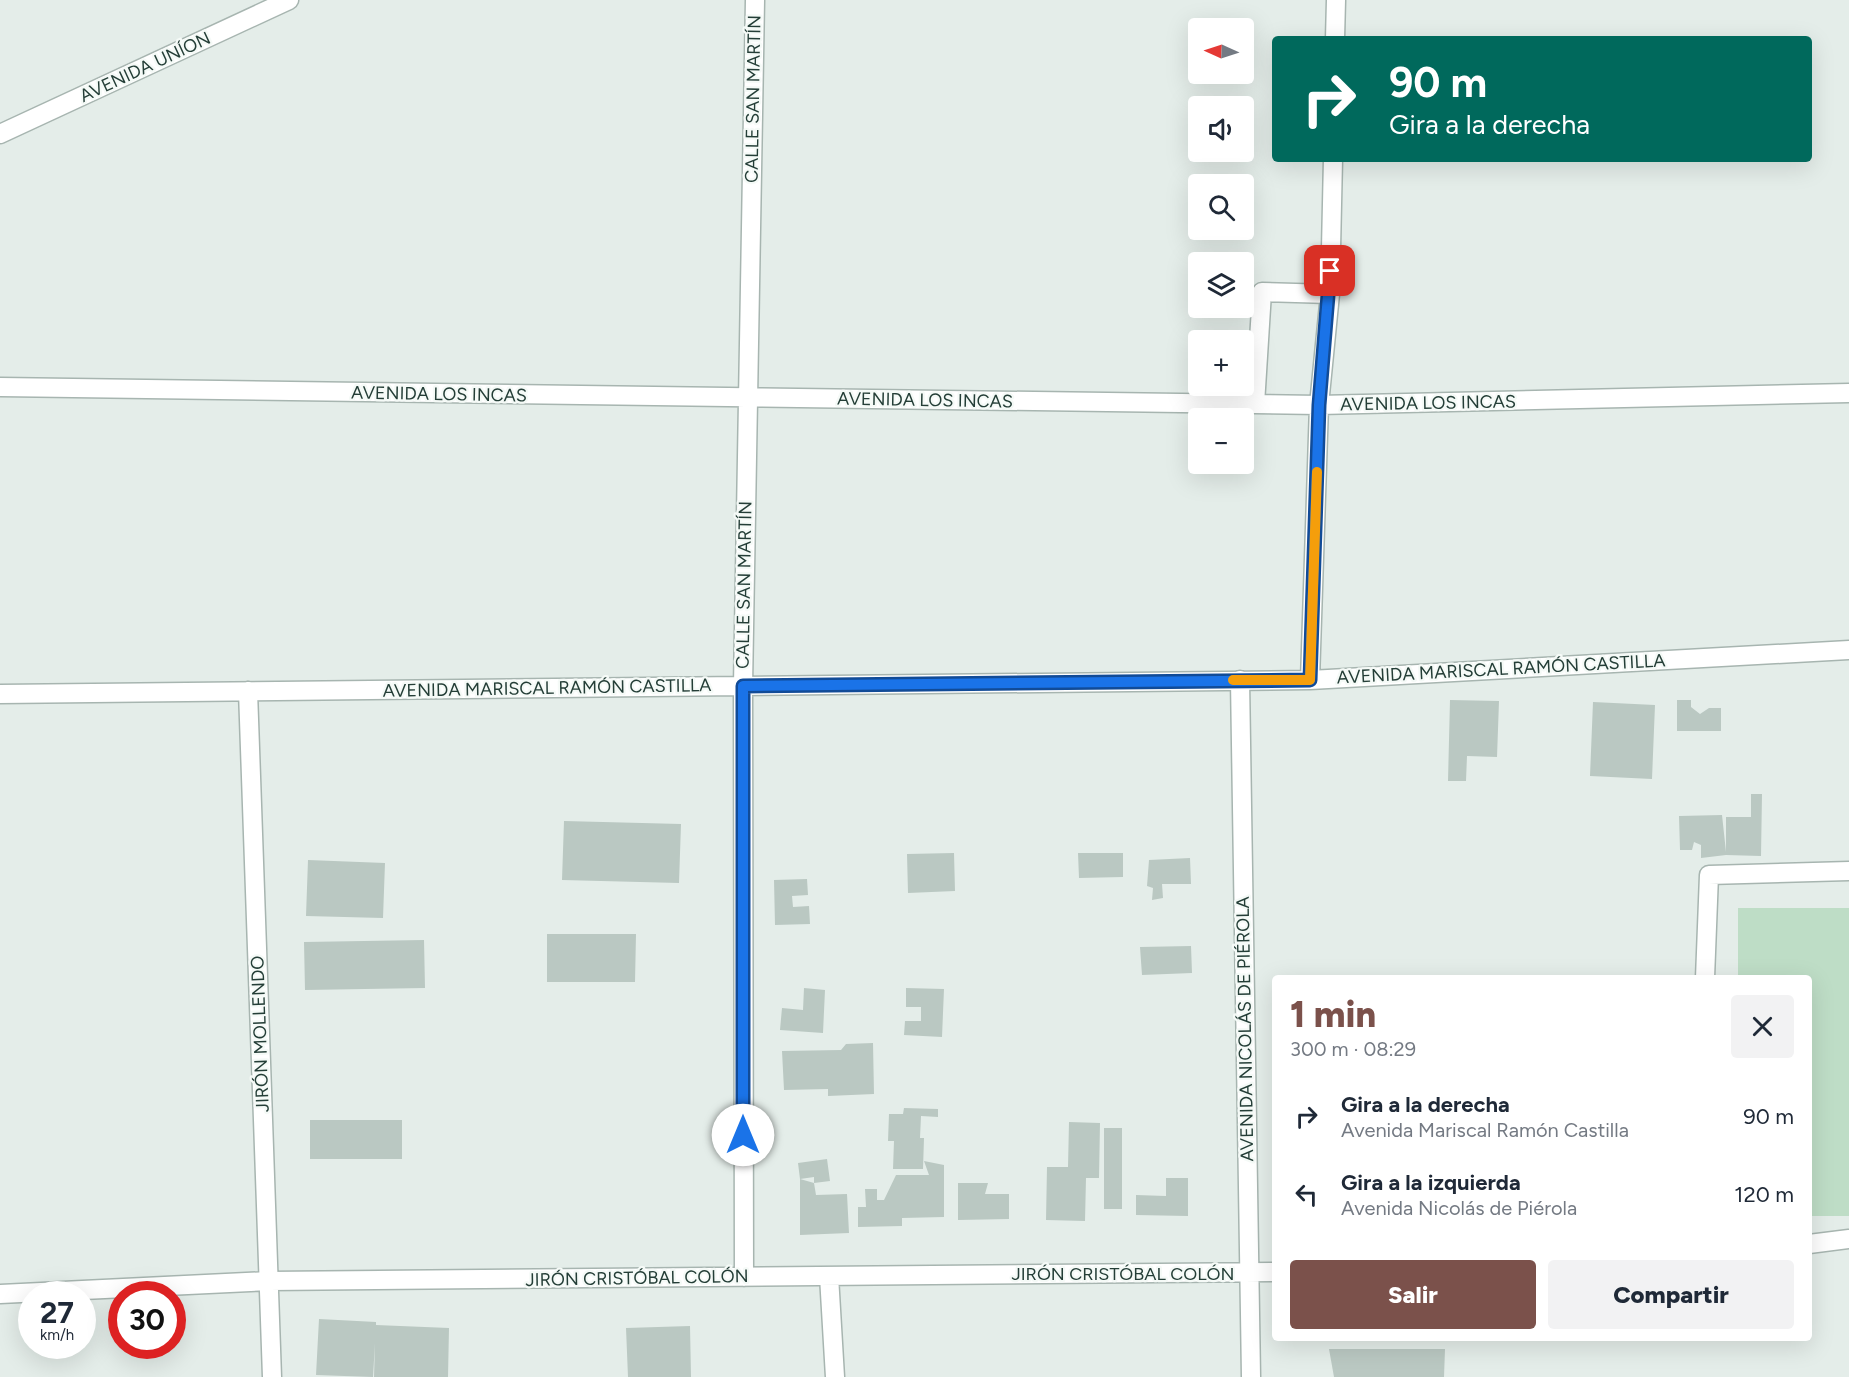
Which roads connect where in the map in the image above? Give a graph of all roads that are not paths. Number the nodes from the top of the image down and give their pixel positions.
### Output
1 (289, 0) edge
2 (755, 0) edge
3 (1336, 0) edge
4 (1335, 36) edge
5 (0, 134) edge
6 (1333, 162) edge
7 (1330, 294) junction
8 (0, 387) edge
9 (1849, 393) edge
10 (748, 398) junction
11 (1255, 405) junction
12 (1319, 405) junction
13 (1849, 650) edge
14 (1240, 680) junction
15 (1310, 680) junction
16 (743, 686) junction
17 (248, 691) junction
18 (0, 694) edge
19 (1849, 871) edge
20 (1705, 975) edge
21 (1849, 1239) edge
22 (1812, 1244) edge
23 (1272, 1272) edge
24 (1249, 1273) junction
25 (829, 1276) junction
26 (744, 1277) junction
27 (269, 1281) junction
28 (0, 1294) edge
29 (272, 1377) edge
30 (836, 1377) edge
31 (1251, 1377) edge

1 - 5 street, AVENIDA UNÍON
2 - 10 street, CALLE SAN MARTÍN
3 - 4 street
6 - 7 street
7 - 11 street
7 - 12 street
8 - 10 street, AVENIDA LOS INCAS
9 - 12 street, AVENIDA LOS INCAS
10 - 11 street, AVENIDA LOS INCAS
10 - 16 street, CALLE SAN MARTÍN
11 - 12 street, AVENIDA LOS INCAS
12 - 15 street
13 - 15 street, AVENIDA MARISCAL RAMÓN CASTILLA
14 - 15 street, AVENIDA MARISCAL RAMÓN CASTILLA
14 - 16 street, AVENIDA MARISCAL RAMÓN CASTILLA
14 - 24 street, AVENIDA NICOLÁS DE PIÉROLA
16 - 17 street, AVENIDA MARISCAL RAMÓN CASTILLA
16 - 26 street, CALLE SAN MARTÍN
17 - 18 street, AVENIDA MARISCAL RAMÓN CASTILLA
17 - 27 street, JIRÓN MOLLENDO
19 - 20 street
21 - 22 street
23 - 24 street, JIRÓN CRISTÓBAL COLÓN
24 - 25 street, JIRÓN CRISTÓBAL COLÓN
24 - 31 street, AVENIDA NICOLÁS DE PIÉROLA
25 - 26 street, JIRÓN CRISTÓBAL COLÓN
25 - 30 street
26 - 27 street, JIRÓN CRISTÓBAL COLÓN
27 - 28 street, JIRÓN CRISTÓBAL COLÓN
27 - 29 street, JIRÓN MOLLENDO

